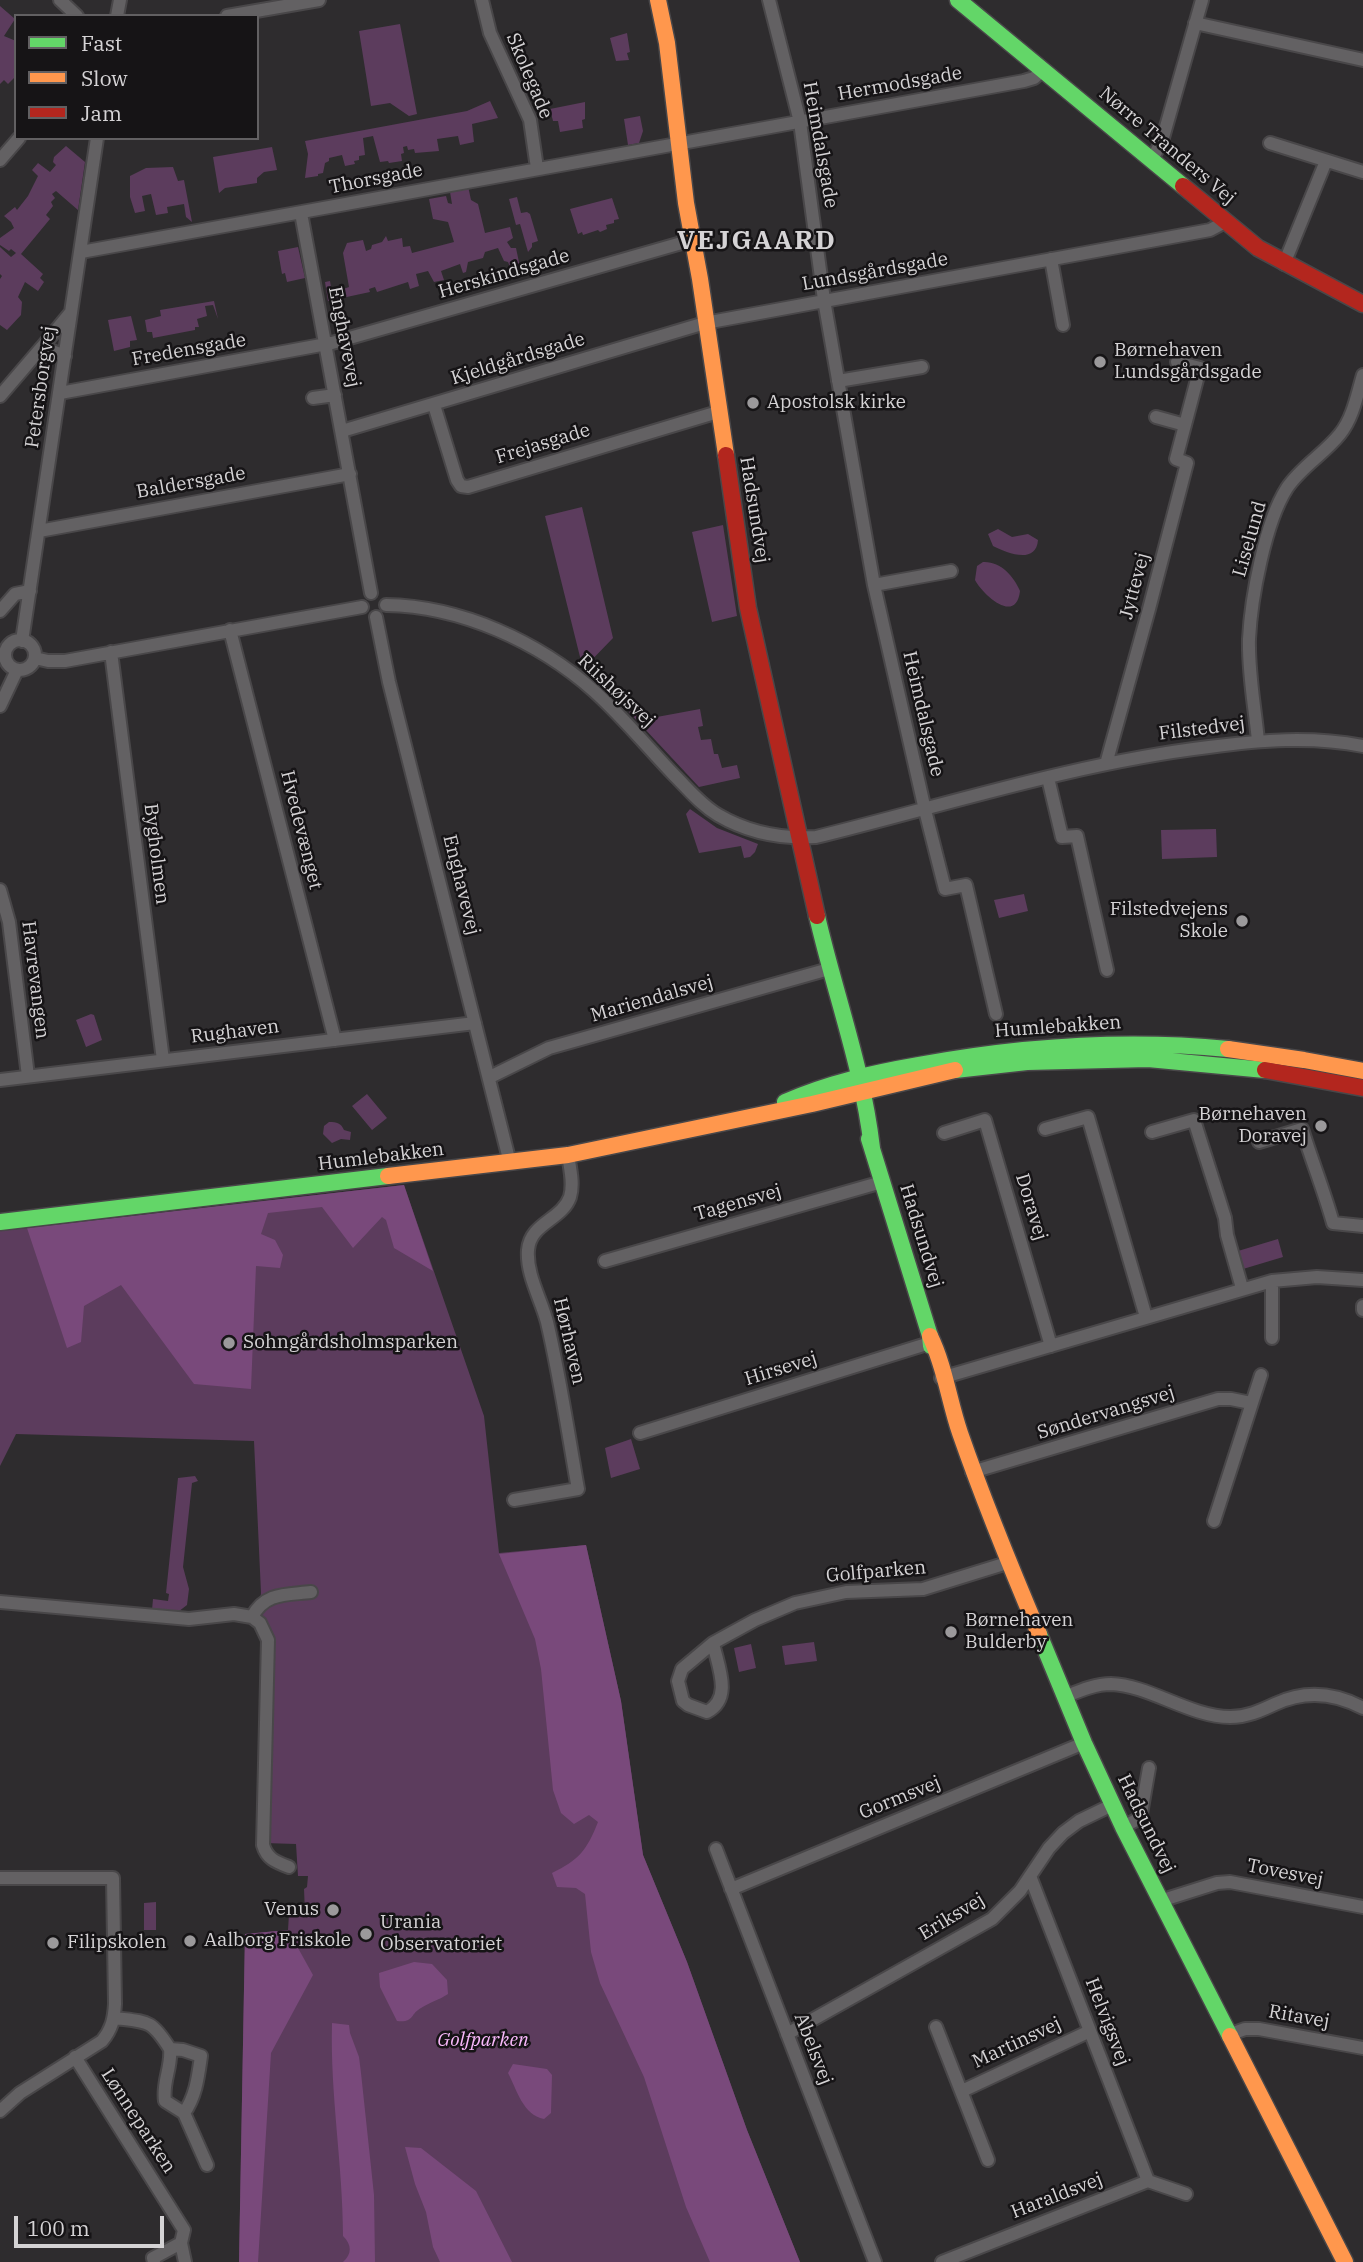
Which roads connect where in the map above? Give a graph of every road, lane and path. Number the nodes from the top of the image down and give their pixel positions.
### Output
1 (60, 0) edge
2 (319, 0) edge
3 (482, 0) edge
4 (658, 0) edge
5 (769, 0) edge
6 (958, 0) edge
7 (1202, 0) edge
8 (75, 14) edge
9 (239, 14) edge
10 (1195, 23) junction
11 (1362, 57) edge
12 (1043, 71) junction
13 (800, 122) junction
14 (17, 140) edge
15 (97, 140) edge
16 (1270, 143) dead end
17 (679, 144) junction
18 (0, 160) edge
19 (1151, 160) junction
20 (1326, 161) junction
21 (537, 168) junction
22 (1363, 172) edge
23 (301, 213) junction
24 (1225, 222) junction
25 (692, 240) junction
26 (81, 251) junction
27 (1051, 259) junction
28 (1284, 264) junction
29 (824, 300) junction
30 (1363, 304) edge
31 (72, 312) junction
32 (705, 323) junction
33 (1063, 325) dead end
34 (326, 345) junction
35 (42, 347) junction
36 (65, 356) junction
37 (1177, 362) dead end
38 (922, 367) dead end
39 (1363, 375) edge
40 (838, 381) junction
41 (60, 393) junction
42 (335, 395) junction
43 (0, 396) edge
44 (313, 398) dead end
45 (434, 405) junction
46 (718, 412) junction
47 (1156, 417) dead end
48 (1185, 425) junction
49 (342, 431) junction
50 (350, 474) junction
51 (39, 531) junction
52 (950, 571) dead end
53 (874, 585) junction
54 (30, 591) junction
55 (371, 593) junction
56 (386, 605) junction
57 (362, 607) junction
58 (0, 611) edge
59 (376, 617) junction
60 (230, 631) junction
61 (22, 641) junction
62 (3, 650) edge
63 (111, 652) junction
64 (35, 658) junction
65 (18, 670) junction
66 (0, 706) edge
67 (1258, 741) junction
68 (1363, 746) edge
69 (1106, 764) junction
70 (1048, 778) junction
71 (925, 810) junction
72 (799, 838) junction
73 (0, 890) edge
74 (829, 969) junction
75 (1107, 970) dead end
76 (996, 1014) dead end
77 (475, 1023) junction
78 (335, 1040) junction
79 (163, 1060) junction
80 (1363, 1071) edge
81 (28, 1076) junction
82 (490, 1077) junction
83 (0, 1080) edge
84 (858, 1085) junction
85 (1363, 1088) edge
86 (1045, 1129) dead end
87 (1152, 1132) dead end
88 (944, 1133) dead end
89 (1259, 1142) dead end
90 (568, 1155) junction
91 (510, 1163) junction
92 (882, 1182) junction
93 (0, 1222) edge
94 (1363, 1226) edge
95 (605, 1261) dead end
96 (1363, 1280) edge
97 (1272, 1281) junction
98 (1242, 1288) junction
99 (1146, 1317) junction
100 (1272, 1338) dead end
101 (931, 1340) junction
102 (1051, 1346) junction
103 (1261, 1375) dead end
104 (944, 1381) junction
105 (1251, 1404) junction
106 (640, 1433) dead end
107 (972, 1472) junction
108 (514, 1500) dead end
109 (1214, 1521) dead end
110 (1007, 1563) junction
111 (311, 1592) dead end
112 (0, 1602) edge
113 (252, 1617) junction
114 (713, 1643) junction
115 (1064, 1697) junction
116 (1363, 1708) edge
117 (1084, 1742) junction
118 (1149, 1768) dead end
119 (1112, 1805) junction
120 (1123, 1827) junction
121 (716, 1849) dead end
122 (289, 1867) dead end
123 (1030, 1876) junction
124 (0, 1878) edge
125 (731, 1889) junction
126 (1160, 1901) junction
127 (1363, 1907) edge
128 (114, 2018) junction
129 (936, 2026) dead end
130 (1090, 2031) junction
131 (787, 2034) junction
132 (1228, 2035) junction
133 (1363, 2048) edge
134 (170, 2049) junction
135 (75, 2057) junction
136 (962, 2091) junction
137 (0, 2111) edge
138 (184, 2113) junction
139 (988, 2160) dead end
140 (207, 2165) dead end
141 (1148, 2181) junction
142 (1186, 2194) dead end
143 (181, 2243) junction
144 (154, 2262) edge
145 (185, 2262) edge
146 (875, 2262) edge
147 (942, 2262) edge
148 (1345, 2262) edge

1 - 8 street
2 - 9 street
3 - 21 street, Skolegade
4 - 17 street, Hadsundvej
5 - 13 street, Heimdalsgade
6 - 12 street, Nørre Tranders Vej
7 - 10 street
10 - 11 street
10 - 19 street
12 - 13 street, Hermodsgade
12 - 19 street, Nørre Tranders Vej
13 - 17 street, Hermodsgade
13 - 29 street, Heimdalsgade
14 - 18 street
15 - 26 street, Petersborgvej
16 - 20 street
17 - 21 street, Thorsgade
17 - 25 street, Hadsundvej
19 - 24 street, Nørre Tranders Vej
20 - 22 street
20 - 28 street
21 - 23 street, Thorsgade
23 - 26 street, Thorsgade
23 - 34 street, Enghavevej
24 - 27 street, Lundsgårdsgade
24 - 28 street, Nørre Tranders Vej
25 - 32 street, Hadsundvej
25 - 34 street, Herskindsgade
26 - 31 street, Petersborgvej
27 - 29 street, Lundsgårdsgade
27 - 33 street
28 - 30 street, Nørre Tranders Vej
29 - 32 street, Lundsgårdsgade
29 - 40 street, Heimdalsgade
31 - 35 street
31 - 36 street, Petersborgvej
32 - 45 street, Kjeldgårdsgade
32 - 46 street, Hadsundvej
34 - 41 street, Fredensgade
34 - 42 street, Enghavevej
35 - 36 street
35 - 43 street
36 - 41 street, Petersborgvej
37 - 48 street, Jyttevej
38 - 40 street
39 - 67 street, Liselund
40 - 53 street, Heimdalsgade
41 - 51 street, Petersborgvej
42 - 44 street
42 - 49 street, Enghavevej
45 - 46 street, Frejasgade
45 - 49 street, Kjeldgårdsgade
46 - 72 street, Hadsundvej
47 - 48 street
48 - 69 street, Jyttevej
49 - 50 street, Enghavevej
50 - 51 street, Baldersgade
50 - 55 street, Enghavevej
51 - 54 street, Petersborgvej
52 - 53 street
53 - 71 street, Heimdalsgade
54 - 58 street
54 - 61 street, Petersborgvej
55 - 56 street
55 - 57 street
56 - 59 street
56 - 72 street, Riishøjsvej
57 - 59 street
57 - 60 street
59 - 77 street, Enghavevej
60 - 63 street
60 - 78 street, Hvedevænget
61 - 62 street
61 - 64 street
62 - 65 street
63 - 64 street
63 - 79 street, Bygholmen
64 - 65 street
65 - 66 street
67 - 68 street, Filstedvej
67 - 69 street, Filstedvej
69 - 70 street, Filstedvej
70 - 71 street, Filstedvej
70 - 75 street
71 - 72 street, Filstedvej
71 - 76 street, Heimdalsgade
72 - 74 street, Hadsundvej
73 - 81 street, Havrevangen
74 - 82 street, Mariendalsvej
74 - 84 street, Hadsundvej
77 - 78 street, Rughaven
77 - 82 street, Enghavevej
78 - 79 street, Rughaven
79 - 81 street, Rughaven
80 - 84 street, Humlebakken
81 - 83 street, Rughaven
82 - 91 street, Enghavevej
84 - 85 street, Humlebakken
84 - 90 street, Humlebakken
84 - 92 street, Hadsundvej
86 - 99 street
87 - 98 street
88 - 102 street, Doravej
89 - 94 street
90 - 91 street, Humlebakken
90 - 108 street, Hørhaven
91 - 93 street, Humlebakken
92 - 95 street, Tagensvej
92 - 101 street, Hadsundvej
96 - 97 street
97 - 98 street
97 - 100 street
98 - 99 street
99 - 102 street
101 - 104 street, Hadsundvej
101 - 106 street, Hirsevej
102 - 104 street
103 - 105 street
104 - 107 street, Hadsundvej
105 - 107 street, Søndervangsvej
105 - 109 street
107 - 110 street, Hadsundvej
110 - 114 street, Golfparken
110 - 115 street, Hadsundvej
111 - 113 street
112 - 113 street
113 - 122 street
114 - 114 street, Golfparken
115 - 116 street
115 - 117 street, Hadsundvej
117 - 119 street, Hadsundvej
117 - 125 street, Gormsvej
118 - 120 street
119 - 120 street, Hadsundvej
119 - 123 street, Eriksvej
120 - 126 street, Hadsundvej
121 - 125 street, Abelsvej
123 - 130 street, Helvigsvej
123 - 131 street, Eriksvej
124 - 128 street
125 - 131 street, Abelsvej
126 - 127 street, Tovesvej
126 - 132 street, Hadsundvej
128 - 134 street
128 - 135 street
129 - 136 street, Martinsvej
130 - 136 street, Martinsvej
130 - 141 street, Helvigsvej
131 - 146 street, Abelsvej
132 - 133 street, Ritavej
132 - 148 street, Hadsundvej
134 - 138 street
134 - 138 street
135 - 137 street
135 - 143 street, Lønneparken
136 - 139 street, Martinsvej
138 - 140 street
141 - 142 street
141 - 147 street, Haraldsvej
143 - 144 street
143 - 145 street, Lønneparken

